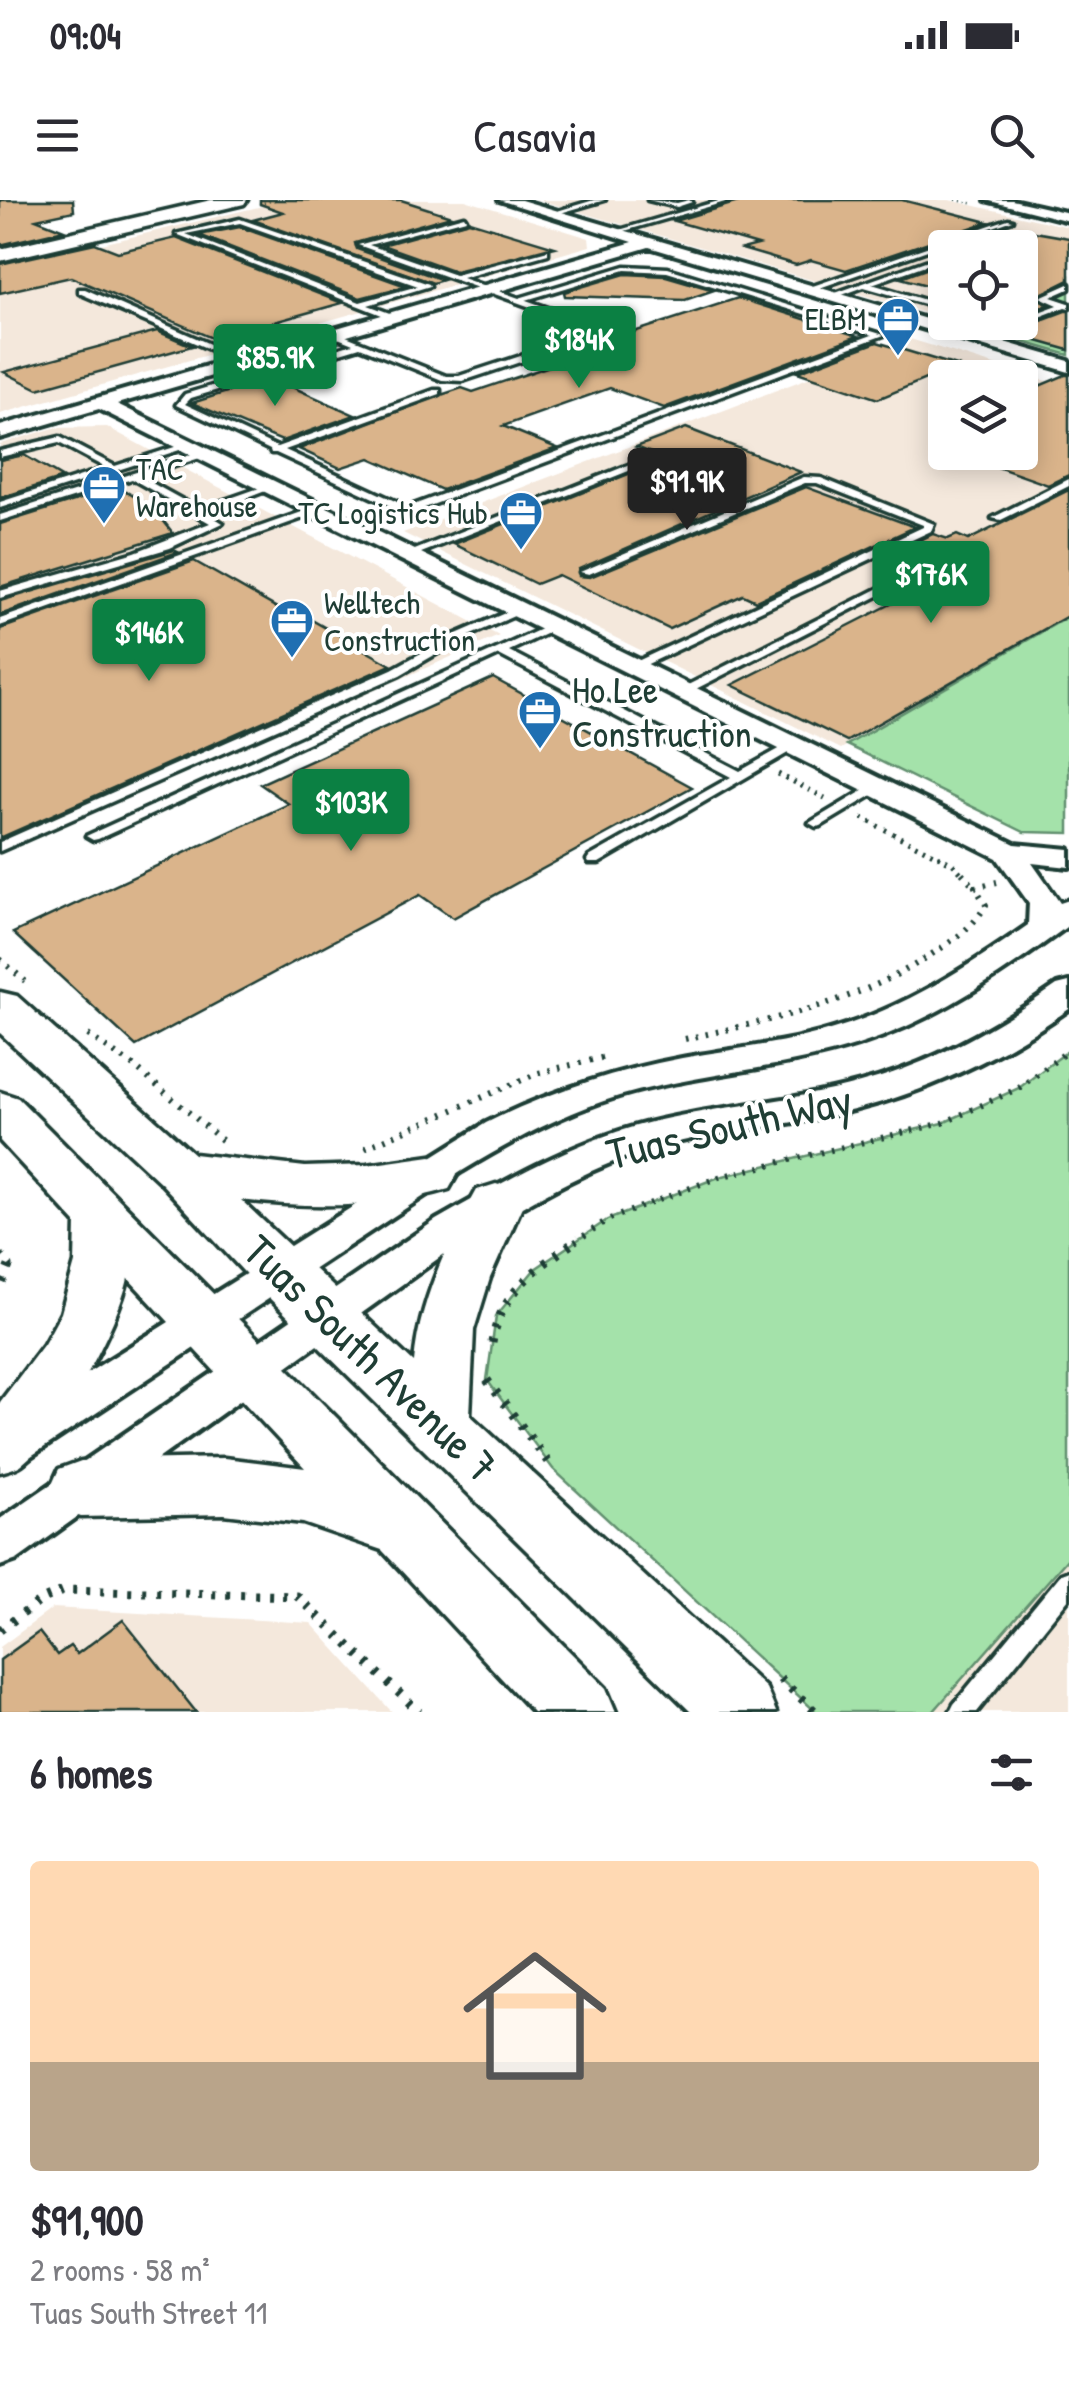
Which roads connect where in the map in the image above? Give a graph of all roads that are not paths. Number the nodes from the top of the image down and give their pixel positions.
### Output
1 (188, 200) edge
2 (237, 200) edge
3 (506, 200) edge
4 (578, 200) edge
5 (602, 200) edge
6 (651, 200) edge
7 (698, 200) edge
8 (729, 200) edge
9 (993, 200) edge
10 (1040, 200) edge
11 (590, 203) junction
12 (1069, 206) edge
13 (550, 214) junction
14 (1069, 217) edge
15 (464, 218) dead end
16 (1010, 220) dead end
17 (612, 233) junction
18 (0, 243) edge
19 (647, 244) junction
20 (545, 252) dead end
21 (0, 255) edge
22 (928, 262) edge
23 (454, 278) junction
24 (863, 284) junction
25 (1069, 286) edge
26 (487, 288) junction
27 (805, 290) junction
28 (82, 291) dead end
29 (828, 297) junction
30 (519, 300) junction
31 (928, 303) edge
32 (361, 304) junction
33 (1066, 305) edge
34 (1038, 315) edge
35 (392, 316) junction
36 (928, 326) edge
37 (336, 334) junction
38 (977, 340) edge
39 (361, 344) junction
40 (242, 360) junction
41 (1069, 367) edge
42 (437, 392) dead end
43 (99, 402) junction
44 (0, 432) edge
45 (195, 450) junction
46 (274, 450) junction
47 (0, 454) edge
48 (651, 459) dead end
49 (114, 469) junction
50 (133, 476) junction
51 (1069, 482) edge
52 (271, 488) junction
53 (0, 505) edge
54 (316, 510) junction
55 (199, 512) junction
56 (0, 518) edge
57 (997, 518) dead end
58 (407, 555) junction
59 (584, 572) dead end
60 (917, 572) dead end
61 (0, 594) edge
62 (519, 610) junction
63 (0, 623) edge
64 (552, 627) junction
65 (500, 651) junction
66 (634, 667) junction
67 (682, 691) junction
68 (794, 746) junction
69 (741, 777) junction
70 (876, 787) junction
71 (816, 823) dead end
72 (93, 836) dead end
73 (0, 847) edge
74 (1069, 858) edge
75 (594, 860) dead end
76 (1017, 864) junction
77 (1056, 919) edge
78 (1069, 993) edge
79 (18, 999) edge
80 (0, 1110) edge
81 (180, 1170) junction
82 (431, 1174) junction
83 (496, 1204) junction
84 (103, 1216) junction
85 (277, 1271) junction
86 (200, 1317) junction
87 (327, 1318) junction
88 (252, 1368) junction
89 (439, 1425) junction
90 (0, 1449) edge
91 (81, 1489) junction
92 (408, 1531) junction
93 (0, 1546) edge
94 (1069, 1581) edge
95 (757, 1692) edge
96 (581, 1712) edge
97 (962, 1712) edge

1 - 18 street
2 - 21 street
3 - 13 street
4 - 11 lane
5 - 11 lane
6 - 7 lane
8 - 17 lane
9 - 14 street
10 - 12 street
11 - 13 lane
13 - 17 street
15 - 23 lane
16 - 27 lane
17 - 19 street
19 - 26 street
19 - 27 street
20 - 23 lane
22 - 24 lane
23 - 26 lane
24 - 29 lane
24 - 31 lane
25 - 33 lane
26 - 30 lane
26 - 35 street
27 - 29 street
28 - 40 lane
29 - 36 street
30 - 39 lane
30 - 46 lane
32 - 32 lane
32 - 35 lane
33 - 34 lane
35 - 37 street
37 - 39 lane
37 - 40 street
38 - 41 street
39 - 46 lane
40 - 43 street
42 - 46 lane
43 - 44 street
43 - 45 street
45 - 49 lane
45 - 50 lane
45 - 52 street
47 - 49 lane
48 - 58 lane
49 - 53 lane
50 - 55 lane
50 - 56 lane
51 - 57 lane
52 - 54 street
52 - 55 lane
54 - 58 street
54 - 63 lane
55 - 61 lane
58 - 62 street
59 - 66 lane
60 - 67 lane
62 - 64 street
62 - 73 lane
64 - 65 lane
64 - 66 street
65 - 69 lane
65 - 72 lane
66 - 67 street
67 - 68 street
68 - 69 lane
68 - 70 street
69 - 75 lane
70 - 71 lane
70 - 76 street
74 - 76 street
76 - 77 street
77 - 82 street, Tuas South Way
78 - 83 street, Tuas South Way
79 - 81 street, Tuas South Avenue 7
80 - 84 street
81 - 82 street
81 - 85 street, Tuas South Avenue 7
82 - 85 street, Tuas South Way
83 - 87 street, Tuas South Way
83 - 89 street
84 - 86 street
84 - 90 street
85 - 86 street, Tuas South Way
85 - 87 street, Tuas South Avenue 7
86 - 88 street
86 - 90 street, Tuas South Way
87 - 88 street, Tuas South Way
87 - 89 street, Tuas South Avenue 7
88 - 91 street, Tuas South Way
88 - 92 street
89 - 95 street, Tuas South Avenue 7
91 - 92 street
91 - 93 street, Tuas South Way
92 - 96 street
94 - 97 lane

